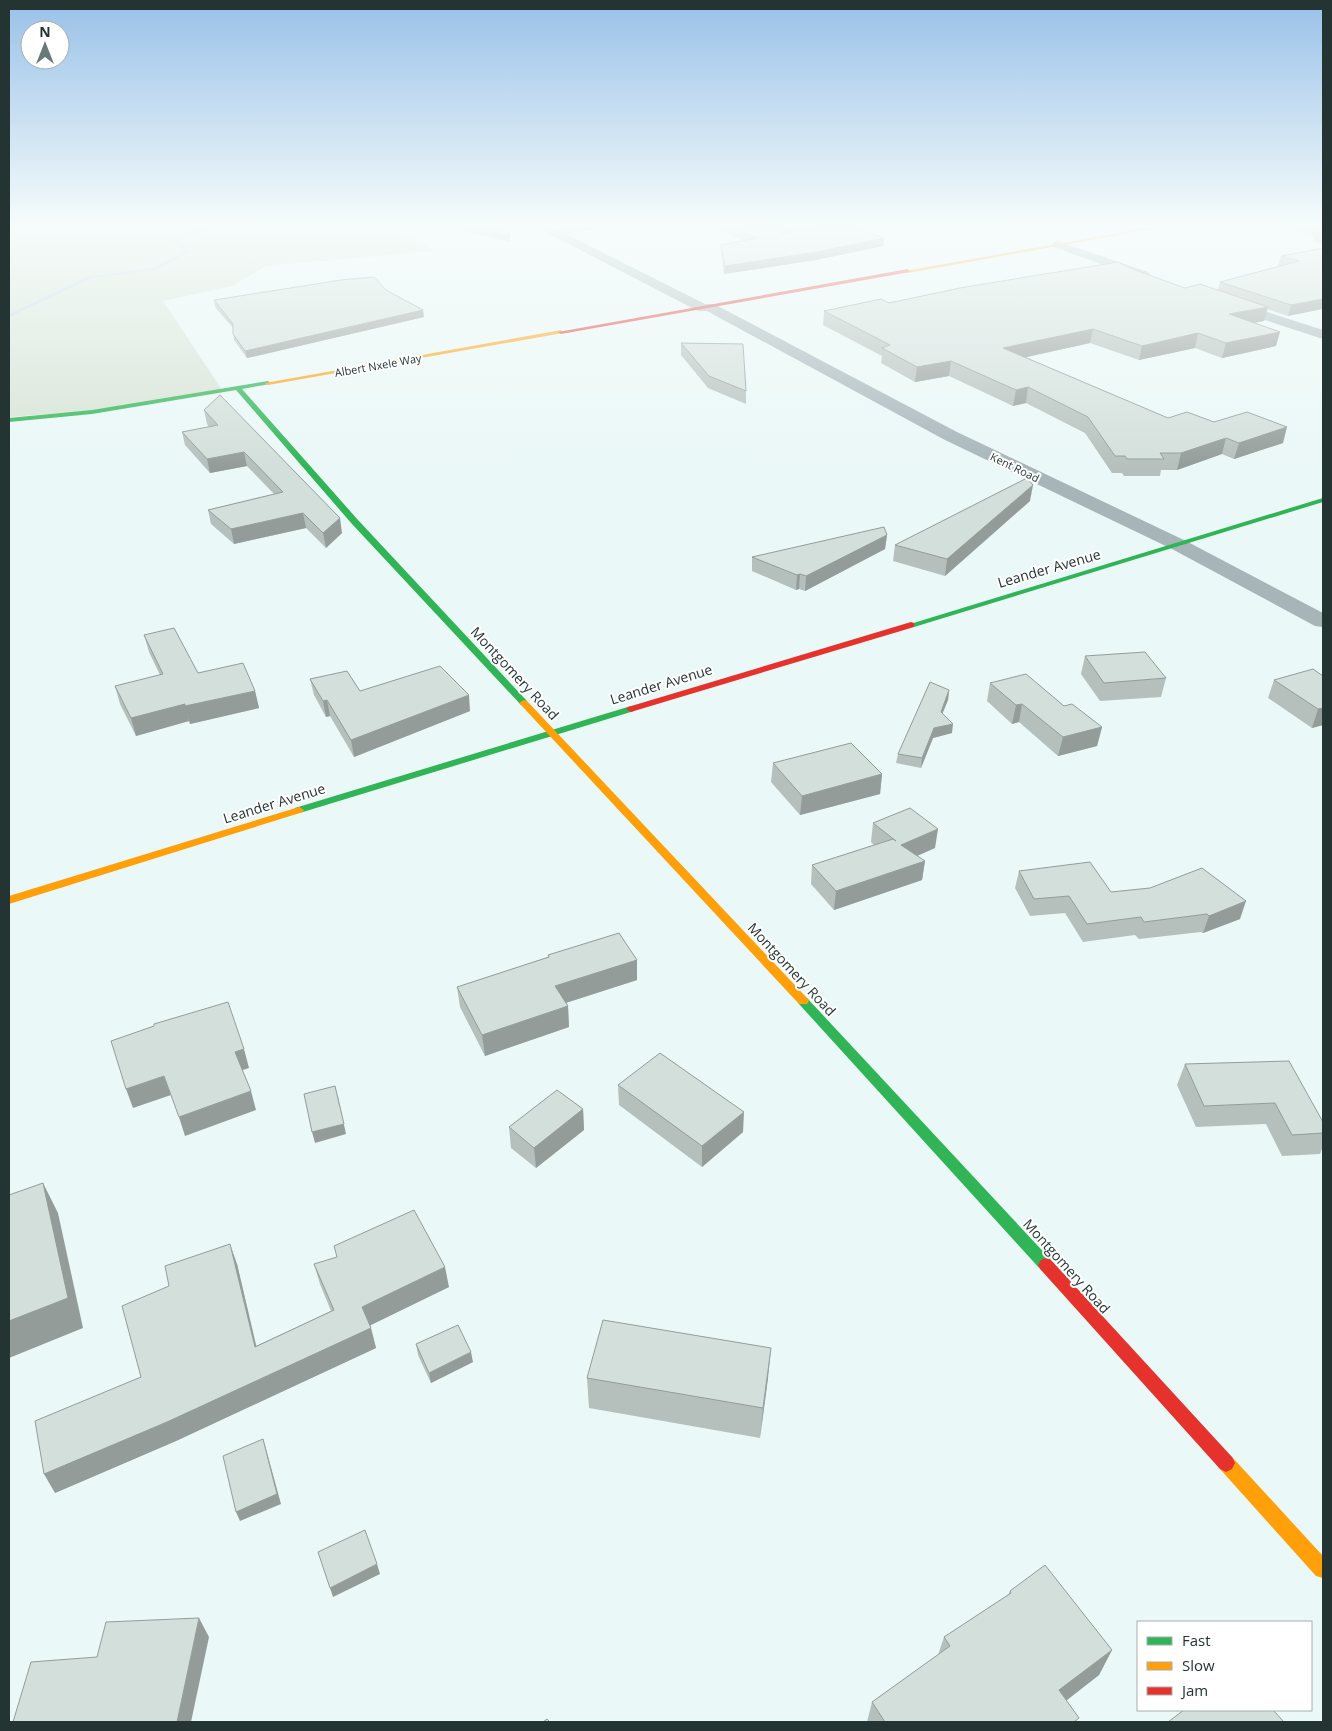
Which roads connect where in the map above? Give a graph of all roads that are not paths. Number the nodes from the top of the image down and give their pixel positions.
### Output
1 (702, 308) edge
2 (707, 308) edge
3 (1242, 308) edge
4 (1323, 335) edge
5 (238, 389) junction
6 (9, 420) edge
7 (1323, 500) edge
8 (1179, 545) junction
9 (1323, 621) edge
10 (550, 733) junction
11 (9, 900) edge
12 (1323, 1569) edge

1 - 5 street, Albert Nxele Way
2 - 8 street, Kent Road
3 - 4 street
5 - 6 street, Albert Nxele Way
5 - 10 street, Montgomery Road
7 - 8 street, Leander Avenue
8 - 9 street, Kent Road
8 - 10 street, Leander Avenue
10 - 11 street, Leander Avenue
10 - 12 street, Montgomery Road

